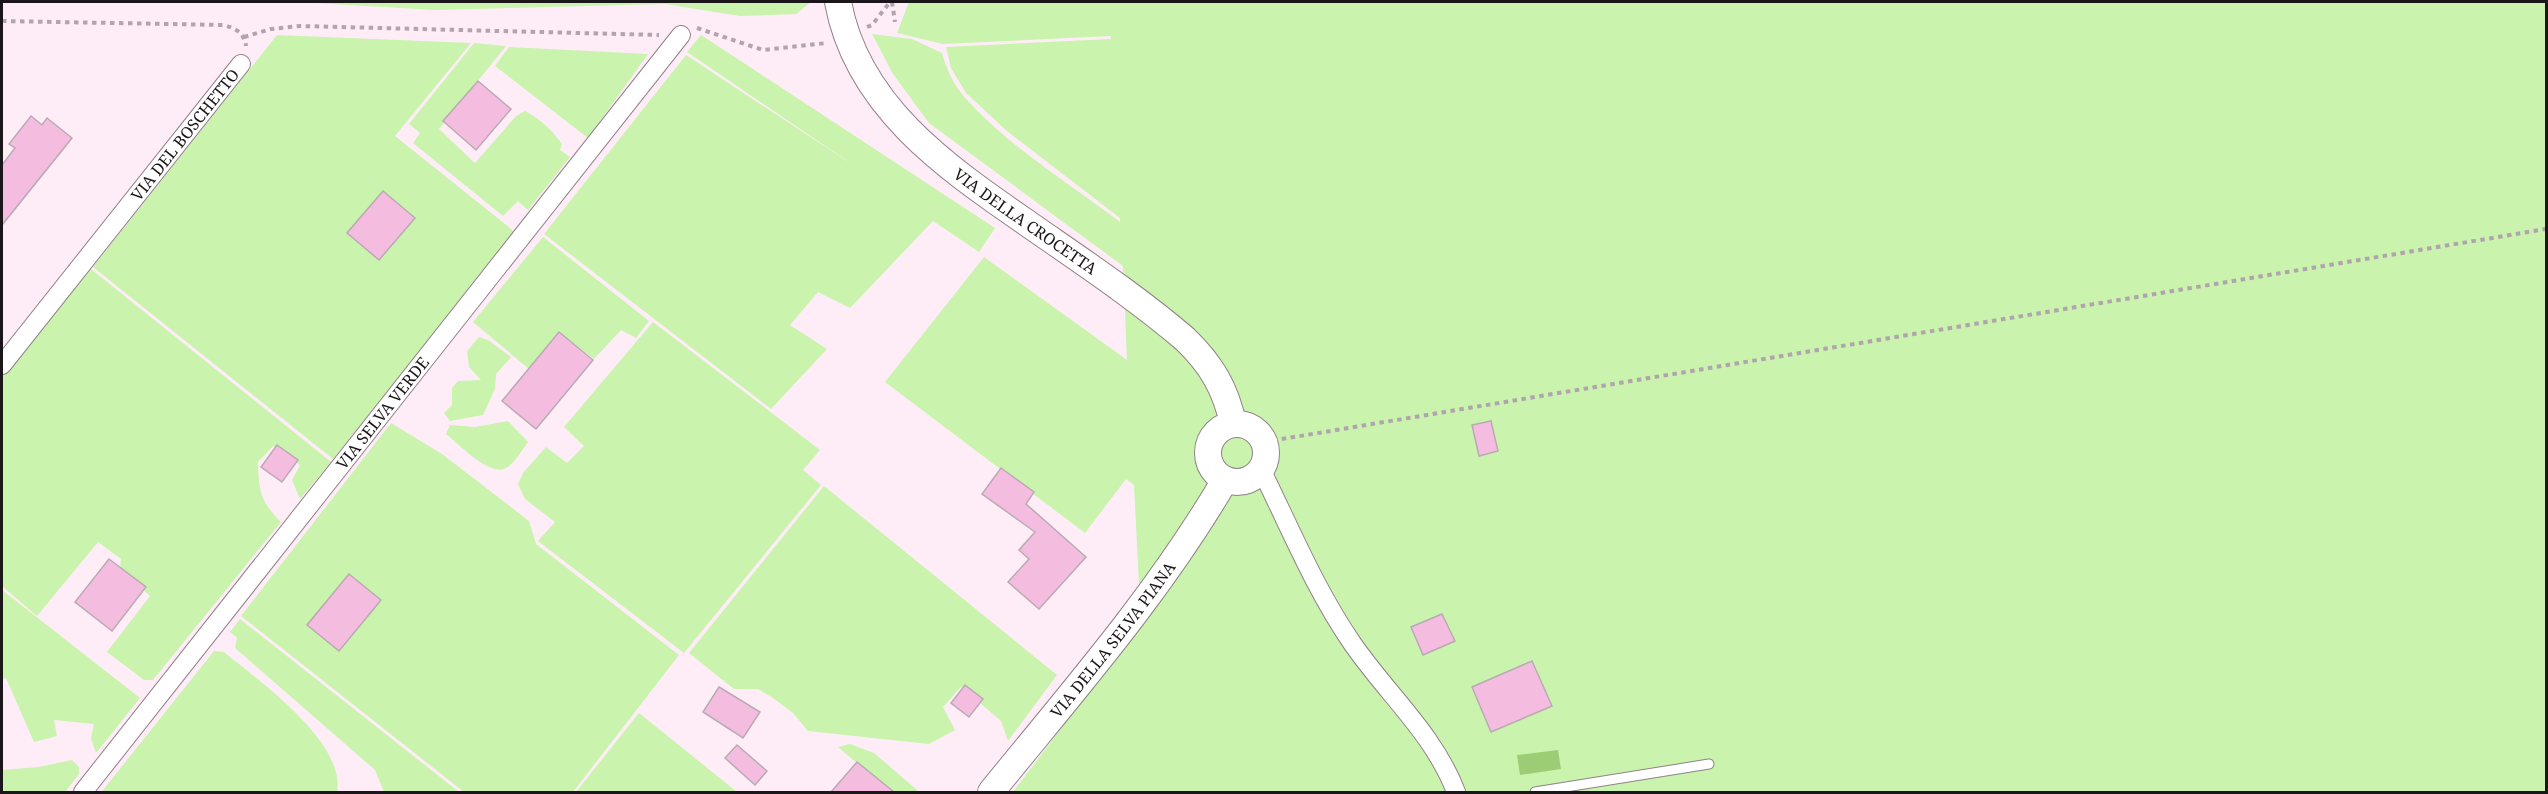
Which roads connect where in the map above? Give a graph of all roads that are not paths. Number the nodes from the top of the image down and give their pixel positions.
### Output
1 (838, 2) edge
2 (681, 35) road end
3 (241, 64) road end
4 (2, 365) edge
5 (1233, 424) junction
6 (1262, 469) junction
7 (1225, 480) junction
8 (1709, 764) dead end
9 (83, 792) edge
10 (991, 792) edge
11 (1456, 792) edge
12 (1535, 792) edge

1 - 5 street, VIA DELLA CROCETTA
2 - 9 street, VIA SELVA VERDE
3 - 4 street, VIA DEL BOSCHETTO
5 - 6 street
5 - 7 street
6 - 7 street
6 - 11 street
7 - 10 street, VIA DELLA SELVA PIANA
8 - 12 lane

